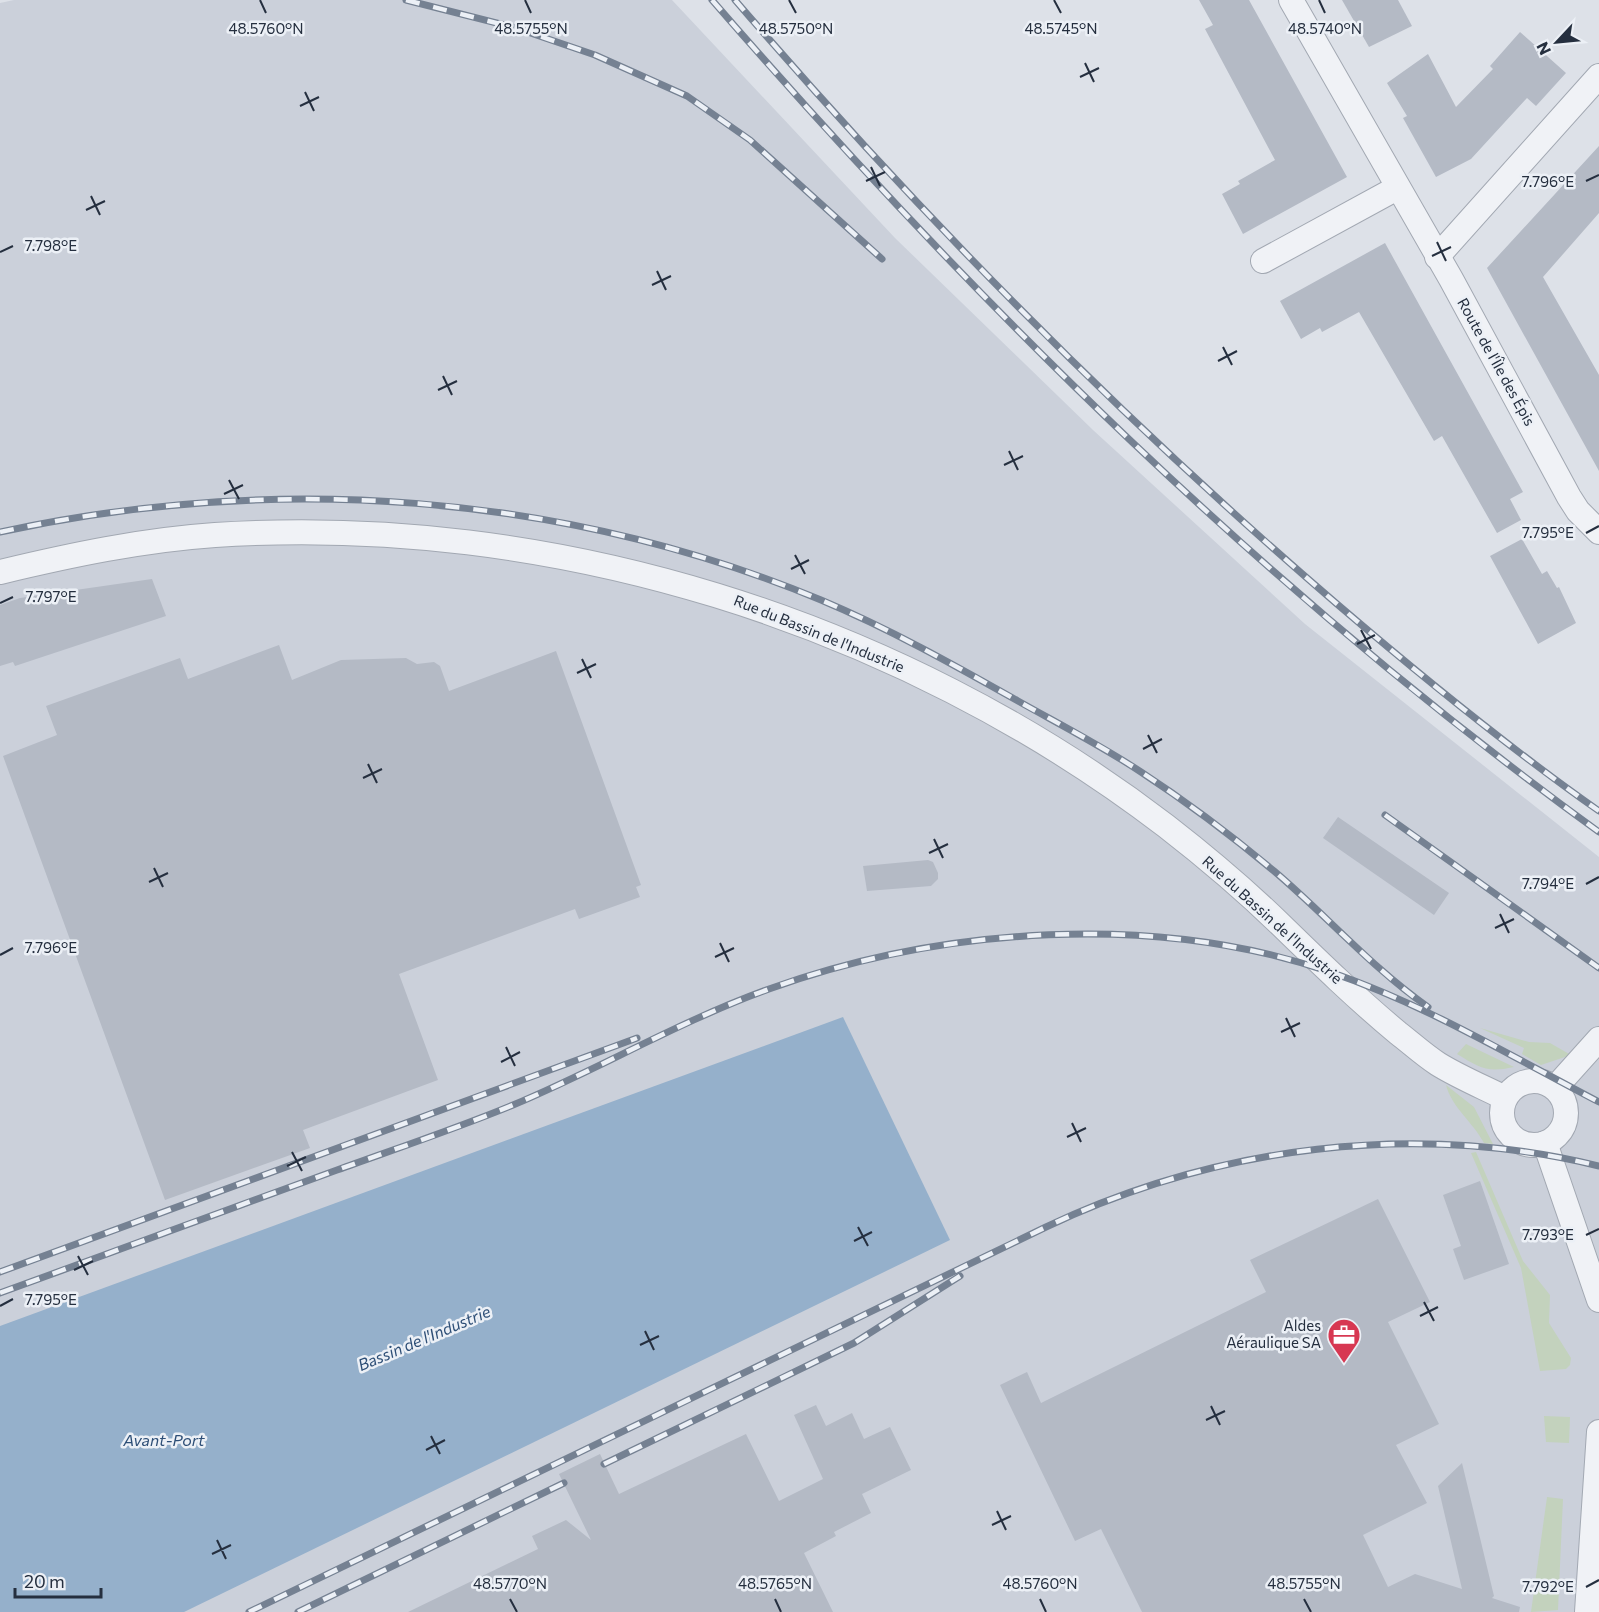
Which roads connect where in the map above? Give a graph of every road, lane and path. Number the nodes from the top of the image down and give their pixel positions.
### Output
1 (1291, 0) edge
2 (1599, 76) edge
3 (1397, 188) junction
4 (1437, 256) junction
5 (1263, 261) dead end
6 (1599, 531) edge
7 (0, 572) edge
8 (1599, 1039) edge
9 (1555, 1088) junction
10 (1505, 1098) junction
11 (1545, 1143) junction
12 (1599, 1300) edge
13 (1599, 1432) edge
14 (1587, 1612) edge

1 - 3 street, Route de l'Île des Épis
2 - 4 street
3 - 4 street, Route de l'Île des Épis
3 - 5 street
4 - 6 street, Route de l'Île des Épis
7 - 10 street, Rue du Bassin de l'Industrie
8 - 9 street
9 - 10 street
9 - 11 street
10 - 11 street
11 - 12 street
13 - 14 street

